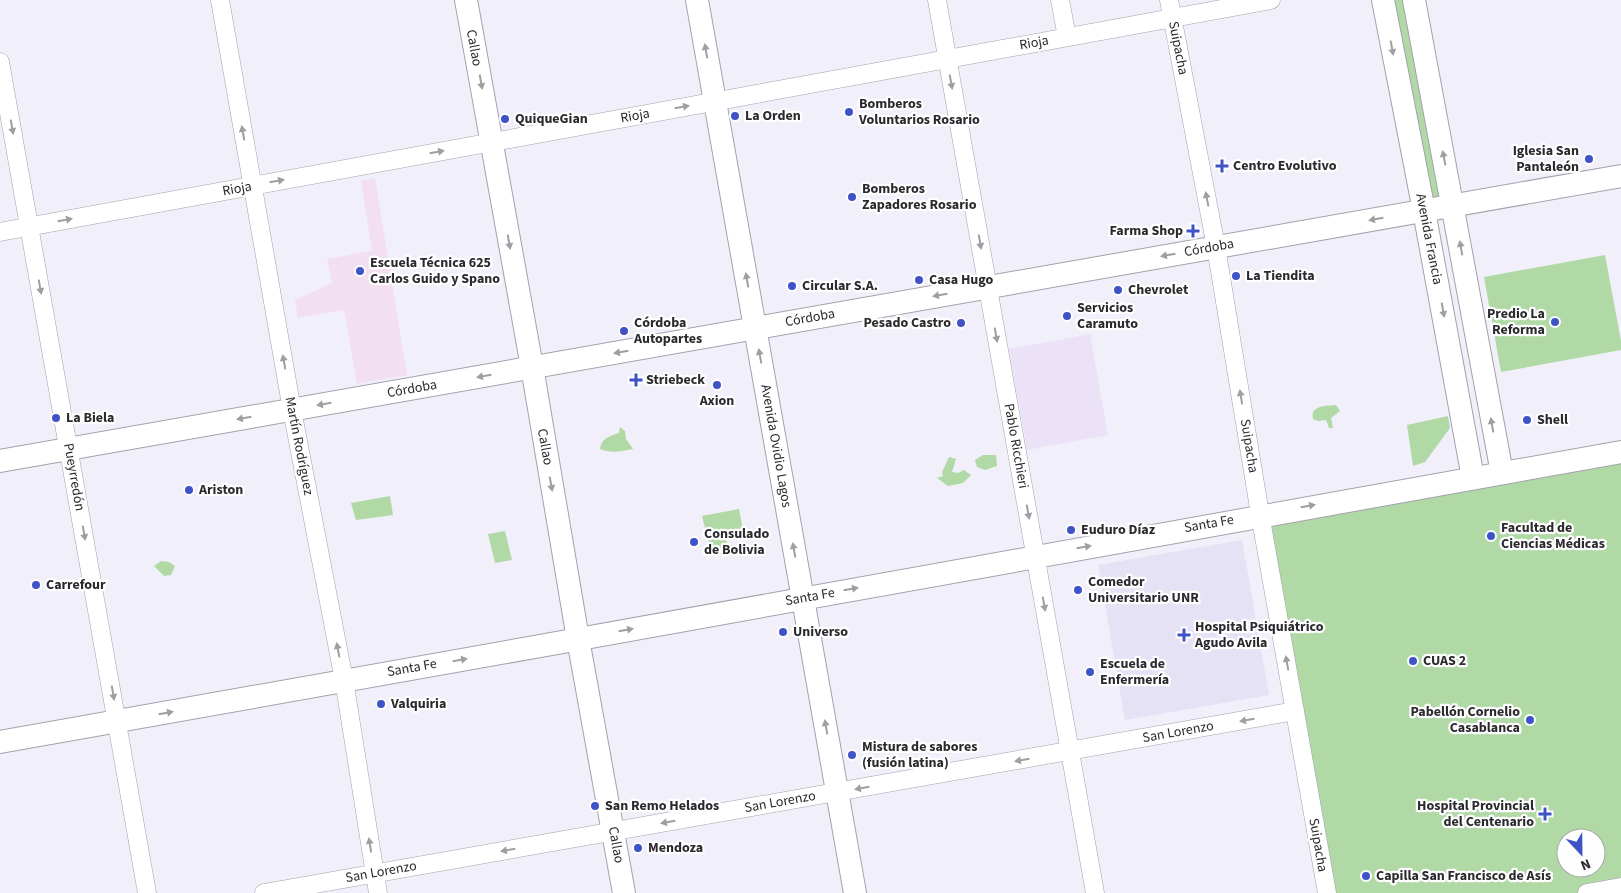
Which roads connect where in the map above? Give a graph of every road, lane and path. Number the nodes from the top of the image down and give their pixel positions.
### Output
1 (220, 0) edge
2 (466, 0) edge
3 (697, 0) edge
4 (937, 0) edge
5 (1060, 0) edge
6 (1170, 0) edge
7 (1270, 0) edge
8 (1383, 0) edge
9 (1414, 0) edge
10 (1173, 18) junction
11 (1067, 37) junction
12 (947, 59) junction
13 (0, 62) edge
14 (715, 101) junction
15 (491, 142) junction
16 (1621, 176) edge
17 (253, 186) junction
18 (1453, 206) junction
19 (1424, 211) junction
20 (29, 227) junction
21 (0, 232) edge
22 (1216, 247) junction
23 (988, 287) junction
24 (755, 328) junction
25 (532, 367) junction
26 (292, 410) junction
27 (69, 449) junction
28 (1621, 452) edge
29 (0, 461) edge
30 (1502, 473) junction
31 (1473, 478) junction
32 (1260, 514) junction
33 (1036, 556) junction
34 (803, 598) junction
35 (578, 639) junction
36 (344, 680) junction
37 (1296, 711) junction
38 (118, 721) junction
39 (0, 742) edge
40 (1070, 752) junction
41 (837, 792) junction
42 (614, 832) junction
43 (375, 874) junction
44 (1621, 887) edge
45 (147, 893) edge
46 (264, 893) edge
47 (378, 893) edge
48 (624, 893) edge
49 (855, 893) edge
50 (1095, 893) edge
51 (1326, 893) edge
52 (1587, 893) edge

17 -> 1 street, Martín Rodríguez
2 -> 15 main road, Callao
14 -> 3 main road, Avenida Ovidio Lagos
4 - 12 street, Pablo Ricchieri
5 - 11 street
6 - 10 street, Suipacha
7 - 10 street, Rioja
8 -> 19 main road, Avenida Francia
18 -> 9 main road, Avenida Francia
10 - 11 street, Rioja
22 -> 10 street, Suipacha
11 - 12 street, Rioja
12 - 14 street, Rioja
12 -> 23 street, Pablo Ricchieri
13 -> 20 street, Pueyrredón
15 -> 14 street, Rioja
24 -> 14 main road, Avenida Ovidio Lagos
17 -> 15 street, Rioja
15 -> 25 main road, Callao
16 - 18 main road, Córdoba
20 -> 17 street, Rioja
26 -> 17 street, Martín Rodríguez
18 - 19 main road, Córdoba
30 -> 18 main road, Avenida Francia
19 -> 22 main road, Córdoba
19 -> 31 main road, Avenida Francia
20 - 21 street, Rioja
20 -> 27 street, Pueyrredón
22 -> 23 main road, Córdoba
32 -> 22 street, Suipacha
23 -> 24 main road, Córdoba
23 -> 33 street, Pablo Ricchieri
24 -> 25 main road, Córdoba
34 -> 24 main road, Avenida Ovidio Lagos
25 -> 26 main road, Córdoba
25 -> 35 main road, Callao
26 -> 27 main road, Córdoba
36 -> 26 street, Martín Rodríguez
27 - 29 main road, Córdoba
27 -> 38 street, Pueyrredón
28 - 30 main road, Santa Fe
30 - 31 main road, Santa Fe
32 -> 31 main road, Santa Fe
33 -> 32 main road, Santa Fe
37 -> 32 street, Suipacha
34 -> 33 main road, Santa Fe
33 -> 40 street, Pablo Ricchieri
35 -> 34 main road, Santa Fe
41 -> 34 main road, Avenida Ovidio Lagos
36 -> 35 main road, Santa Fe
35 - 42 main road, Callao
38 -> 36 main road, Santa Fe
43 -> 36 street, Martín Rodríguez
37 -> 40 street, San Lorenzo
37 - 51 street, Suipacha
38 - 39 main road, Santa Fe
38 - 45 street, Pueyrredón
40 -> 41 street, San Lorenzo
40 - 50 street, Pablo Ricchieri
41 -> 42 street, San Lorenzo
41 - 49 main road, Avenida Ovidio Lagos
42 -> 43 street, San Lorenzo
42 - 48 main road, Callao
43 - 46 street, San Lorenzo
43 - 47 street, Martín Rodríguez
44 - 52 street

